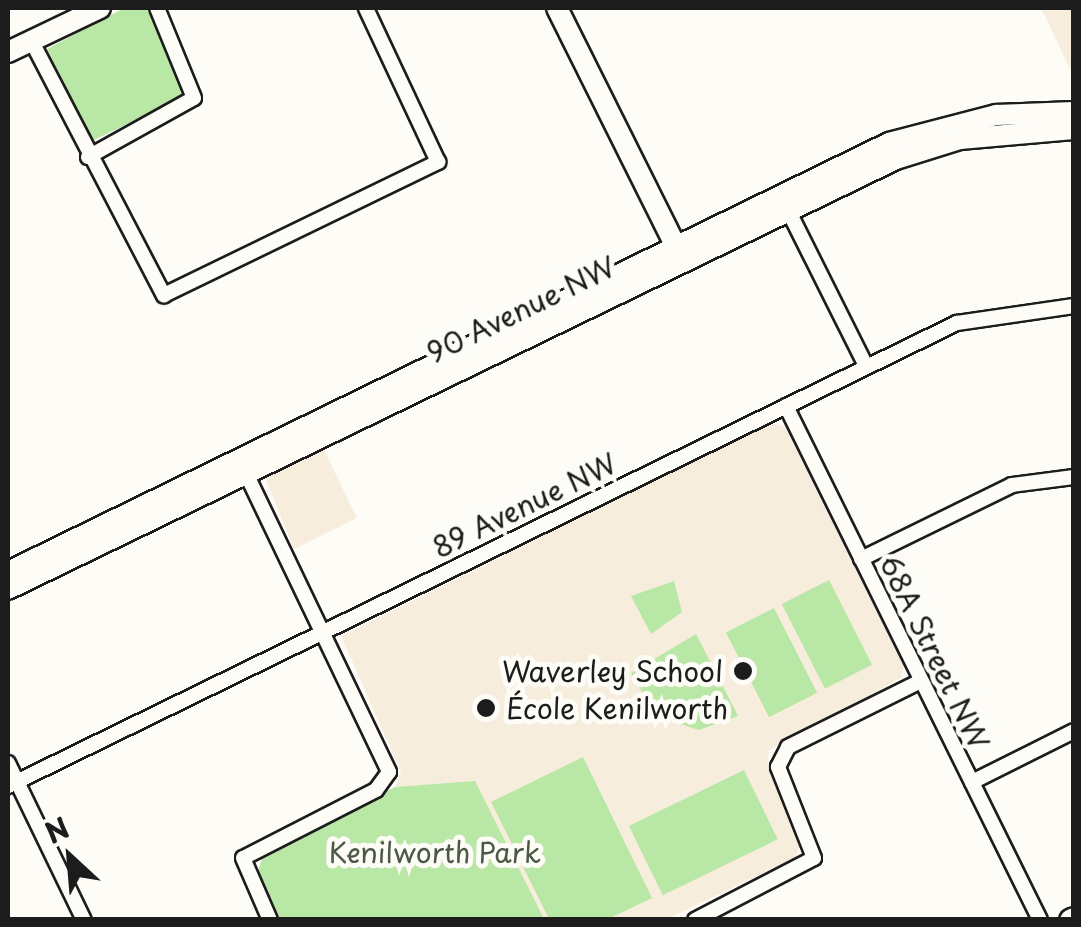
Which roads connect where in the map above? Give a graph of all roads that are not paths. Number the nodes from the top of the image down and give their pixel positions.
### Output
1 (100, 8) edge
2 (157, 8) edge
3 (366, 8) edge
4 (557, 8) edge
5 (31, 40) junction
6 (8, 52) edge
7 (1074, 112) edge
8 (1074, 129) edge
9 (88, 156) junction
10 (785, 203) junction
11 (679, 254) junction
12 (1074, 306) edge
13 (866, 366) junction
14 (786, 406) junction
15 (242, 466) junction
16 (1074, 477) edge
17 (861, 559) junction
18 (8, 572) edge
19 (8, 589) edge
20 (324, 630) junction
21 (921, 681) junction
22 (1074, 731) edge
23 (8, 763) edge
24 (972, 782) junction
25 (12, 783) edge
26 (84, 920) edge
27 (270, 920) edge
28 (695, 920) edge
29 (1040, 920) edge

1 - 5 main road
2 - 9 street
3 - 9 street
4 - 11 main road
5 - 6 main road
5 - 9 street
7 - 10 main road, 90 Avenue NW
8 - 10 main road, 90 Avenue NW
10 - 11 main road, 90 Avenue NW
10 - 13 street
11 - 15 main road, 90 Avenue NW
12 - 13 street, 89 Avenue NW
13 - 14 street, 89 Avenue NW
14 - 17 street, 68A Street NW
14 - 20 street, 89 Avenue NW
15 - 18 main road, 90 Avenue NW
15 - 19 main road, 90 Avenue NW
15 - 20 street
16 - 17 street
17 - 21 street, 68A Street NW
20 - 25 street, 89 Avenue NW
20 - 27 street
21 - 24 street, 68A Street NW
21 - 28 street
22 - 24 street
23 - 25 street
24 - 29 street, 68A Street NW
25 - 26 street

